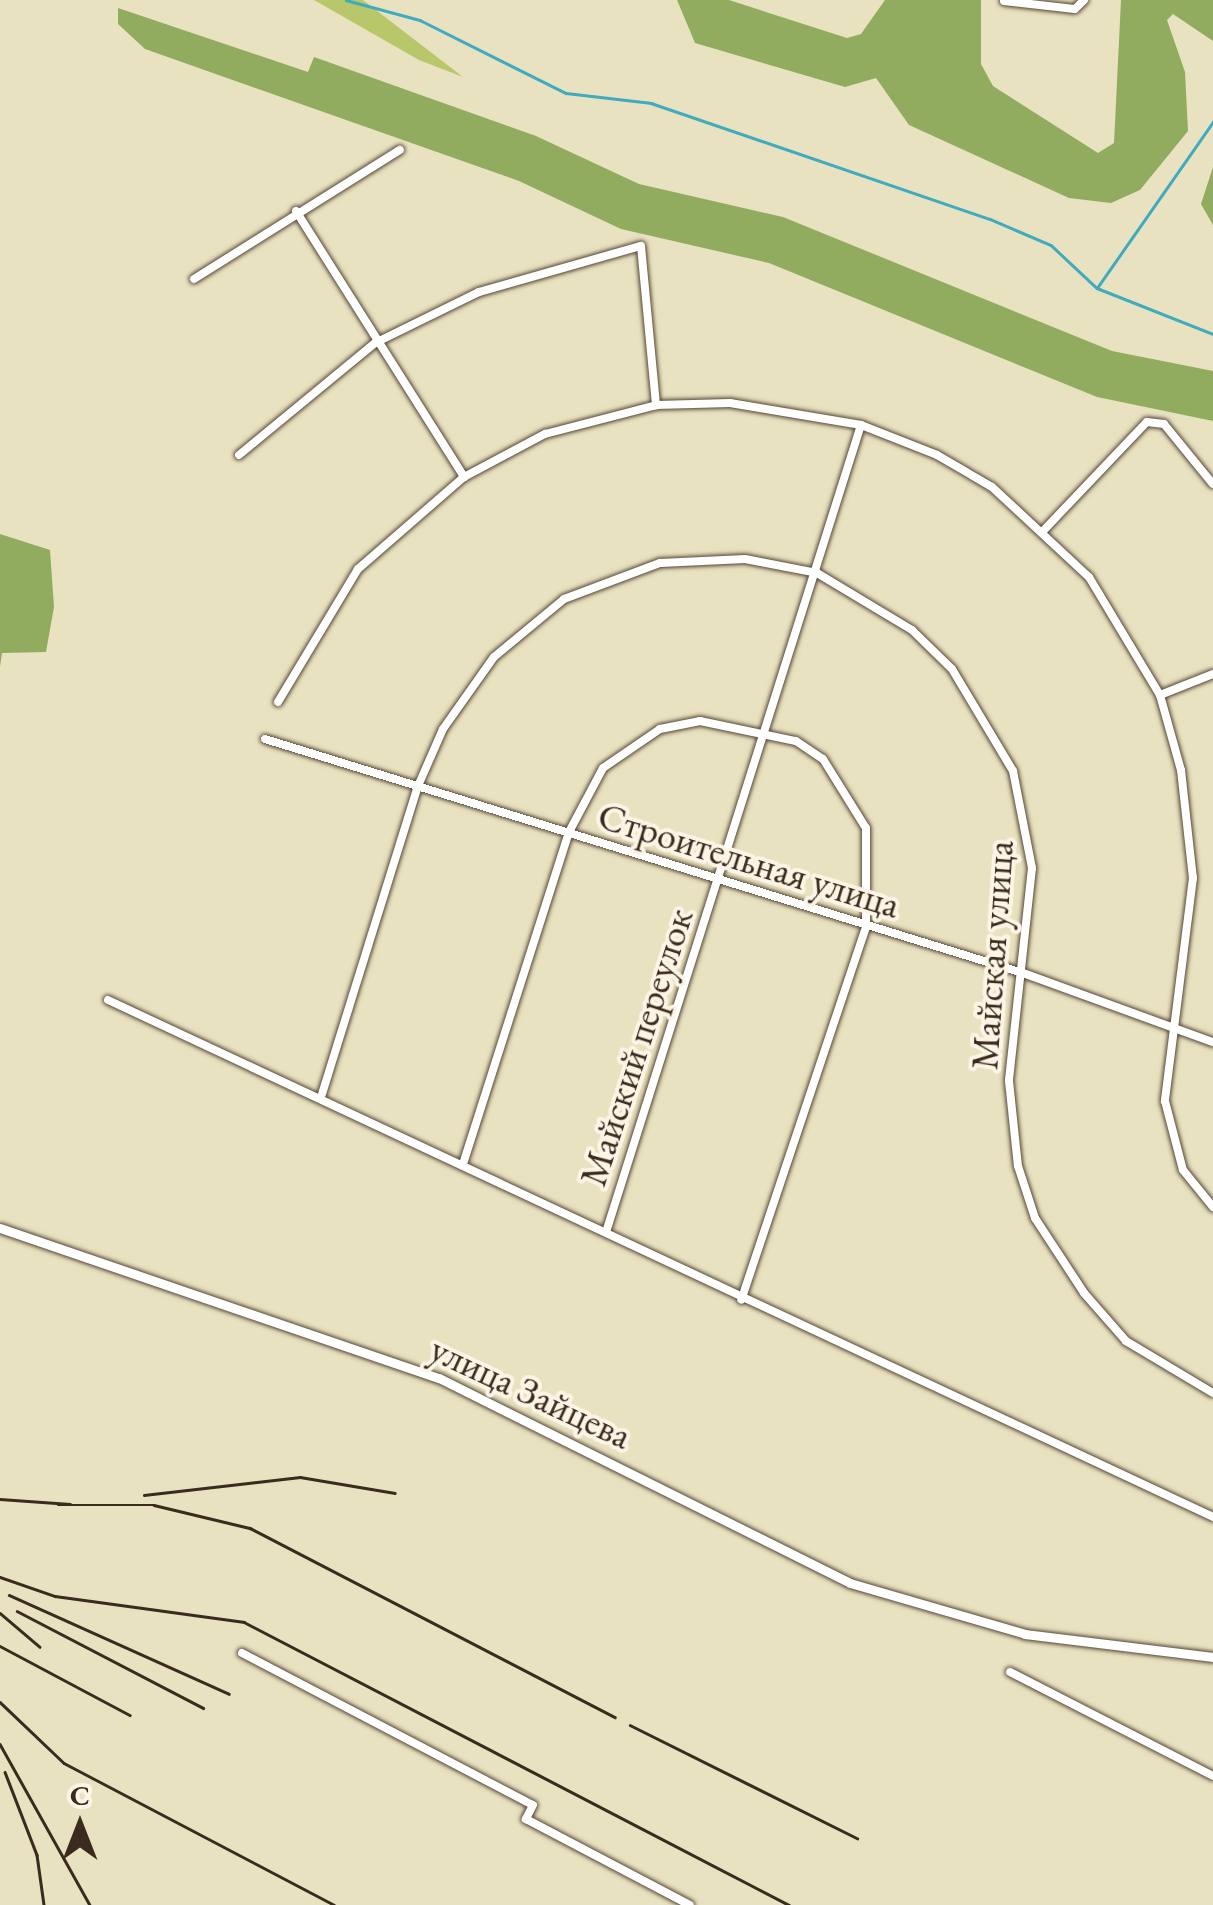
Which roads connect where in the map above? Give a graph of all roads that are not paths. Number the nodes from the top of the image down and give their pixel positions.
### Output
1 (1084, 0) edge
2 (1004, 1) edge
3 (400, 150) dead end
4 (296, 211) junction
5 (194, 279) dead end
6 (376, 343) junction
7 (656, 405) junction
8 (861, 425) junction
9 (240, 456) dead end
10 (464, 477) junction
11 (1213, 484) edge
12 (1044, 530) junction
13 (817, 573) junction
14 (1213, 674) edge
15 (1160, 696) junction
16 (278, 702) dead end
17 (765, 730) junction
18 (265, 739) dead end
19 (418, 786) junction
20 (569, 832) junction
21 (718, 882) junction
22 (866, 927) junction
23 (1023, 973) junction
24 (108, 1000) dead end
25 (1170, 1023) junction
26 (1213, 1042) edge
27 (322, 1094) junction
28 (464, 1161) junction
29 (1213, 1208) edge
30 (0, 1228) edge
31 (606, 1229) junction
32 (741, 1300) junction
33 (1213, 1393) edge
34 (1213, 1516) edge
35 (242, 1653) dead end
36 (1213, 1658) edge
37 (1010, 1672) dead end
38 (1213, 1776) edge
39 (690, 1905) edge

1 - 2 street
3 - 4 street
4 - 5 street
4 - 6 street
6 - 7 street
6 - 9 street
6 - 10 street
7 - 8 street
7 - 10 street
8 - 12 street
8 - 13 street, Майский переулок
10 - 16 street
11 - 12 street
12 - 15 street
13 - 17 street, Майский переулок
13 - 19 street, Майская улица
13 - 23 street, Майская улица
14 - 15 street
15 - 25 street
17 - 20 street
17 - 21 street, Майский переулок
17 - 22 street
18 - 19 street, Строительная улица
19 - 20 street, Строительная улица
19 - 27 street, Майская улица
20 - 21 street, Строительная улица
20 - 28 street
21 - 22 street, Строительная улица
21 - 31 street, Майский переулок
22 - 23 street, Строительная улица
22 - 32 street
23 - 25 street, Строительная улица
23 - 33 street, Майская улица
24 - 27 street
25 - 26 street, Строительная улица
25 - 29 street
27 - 28 street
28 - 31 street
30 - 36 street, улица Зайцева
31 - 32 street
32 - 34 street
35 - 39 street
37 - 38 street

